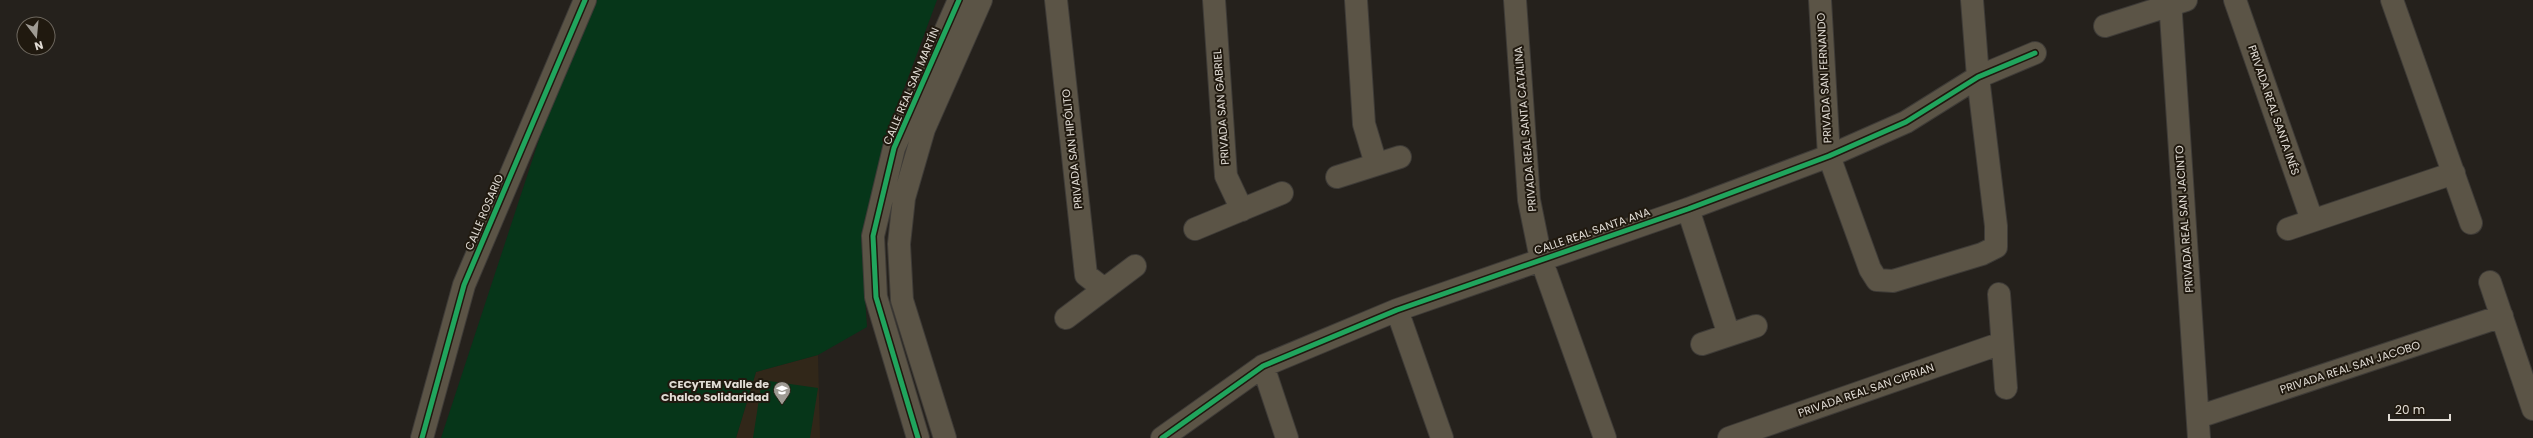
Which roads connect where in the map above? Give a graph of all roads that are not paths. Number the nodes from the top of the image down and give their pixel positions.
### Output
1 (585, 0) edge
2 (959, 0) edge
3 (981, 0) edge
4 (1056, 0) edge
5 (1214, 0) edge
6 (1356, 0) edge
7 (1515, 0) edge
8 (1820, 0) edge
9 (1972, 0) edge
10 (2235, 0) edge
11 (2392, 0) edge
12 (2175, 2) edge
13 (2105, 26) dead end
14 (2035, 53) dead end
15 (1978, 77) junction
16 (1829, 156) junction
17 (1400, 157) dead end
18 (1376, 164) junction
19 (2454, 173) junction
20 (1337, 177) dead end
21 (1282, 193) dead end
22 (1688, 209) junction
23 (1242, 210) junction
24 (2312, 220) junction
25 (2471, 223) dead end
26 (1195, 229) dead end
27 (2288, 229) dead end
28 (1541, 259) junction
29 (1135, 266) dead end
30 (2490, 282) dead end
31 (1104, 289) junction
32 (1999, 294) dead end
33 (1397, 310) junction
34 (2502, 316) junction
35 (1066, 318) dead end
36 (1756, 326) dead end
37 (1729, 335) junction
38 (2002, 343) junction
39 (1702, 344) dead end
40 (1263, 366) junction
41 (2006, 388) dead end
42 (2533, 409) edge
43 (2198, 428) edge
44 (422, 438) edge
45 (918, 438) edge
46 (945, 438) edge
47 (1162, 438) edge
48 (1287, 438) edge
49 (1442, 438) edge
50 (1605, 438) edge
51 (1729, 438) edge

1 - 44 street, CALLE ROSARIO
2 - 45 street, CALLE REAL SAN MARTÍN
3 - 46 street
4 - 31 street, PRIVADA SAN HIPÓLITO
5 - 23 street, PRIVADA SAN GABRIEL
6 - 18 street
7 - 28 street, PRIVADA REAL SANTA CATALINA
8 - 16 street, PRIVADA SAN FERNANDO
9 - 15 street
10 - 24 street, PRIVADA REAL SANTA INÉS
11 - 19 street
12 - 13 street
12 - 43 street, PRIVADA REAL SAN JACINTO
14 - 15 street, CALLE REAL SANTA ANA
15 - 16 street, CALLE REAL SANTA ANA
15 - 16 street, PRIVADA SAN FERNANDO
16 - 22 street, CALLE REAL SANTA ANA
17 - 18 street
18 - 20 street
19 - 24 street
19 - 25 street
21 - 23 street
22 - 28 street, CALLE REAL SANTA ANA
22 - 37 street
23 - 26 street
24 - 27 street
28 - 33 street, CALLE REAL SANTA ANA
28 - 50 street, PRIVADA REAL SANTA CATALINA
29 - 31 street
30 - 34 street
31 - 35 street
32 - 38 street
33 - 40 street, CALLE REAL SANTA ANA
33 - 49 street
34 - 42 street
34 - 43 street, PRIVADA REAL SAN JACOBO
36 - 37 street
37 - 39 street
38 - 41 street
38 - 51 street, PRIVADA REAL SAN CIPRIAN
40 - 47 street, CALLE REAL SANTA ANA
40 - 48 street

